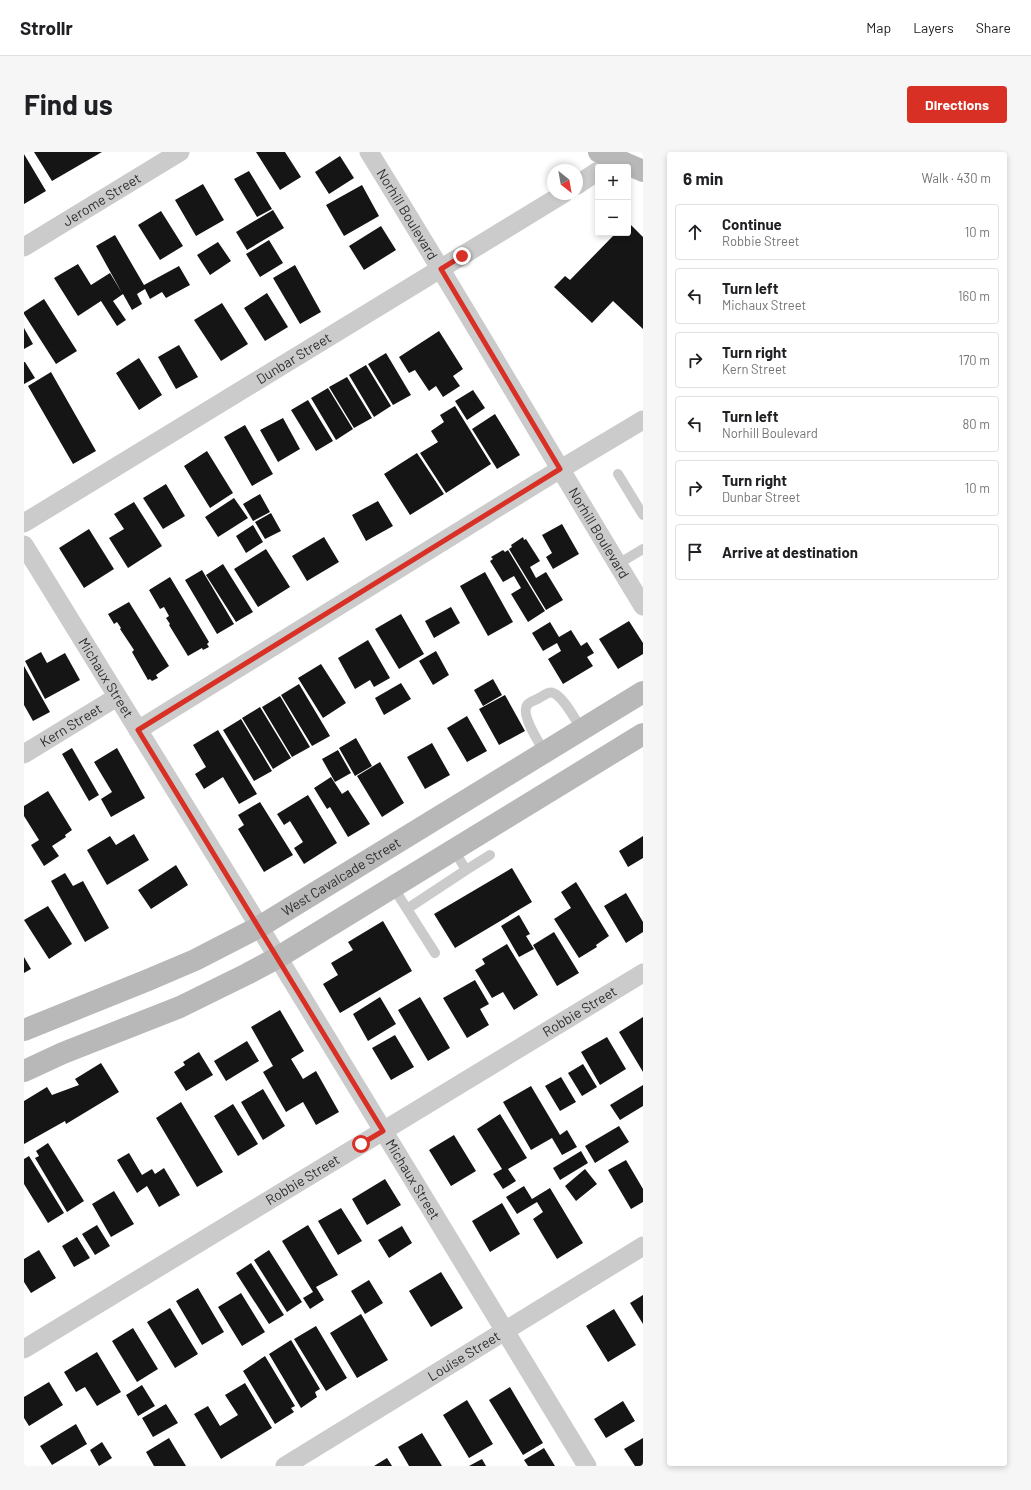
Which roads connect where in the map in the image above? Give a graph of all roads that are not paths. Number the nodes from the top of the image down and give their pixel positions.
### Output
1 (180, 152) edge
2 (369, 152) edge
3 (604, 163) edge
4 (643, 171) edge
5 (583, 180) edge
6 (553, 200) edge
7 (24, 247) edge
8 (441, 269) junction
9 (643, 420) edge
10 (560, 469) junction
11 (618, 474) dead end
12 (643, 515) edge
13 (24, 522) edge
14 (24, 545) edge
15 (643, 549) edge
16 (618, 564) junction
17 (643, 606) edge
18 (643, 692) edge
19 (117, 697) junction
20 (138, 730) junction
21 (582, 730) junction
22 (643, 734) edge
23 (545, 753) junction
24 (24, 754) edge
25 (454, 850) junction
26 (490, 855) dead end
27 (466, 870) junction
28 (393, 887) junction
29 (407, 909) junction
30 (259, 927) junction
31 (435, 953) dead end
32 (277, 958) junction
33 (643, 973) edge
34 (24, 1030) edge
35 (24, 1071) edge
36 (383, 1131) junction
37 (643, 1246) edge
38 (505, 1330) junction
39 (24, 1349) edge
40 (285, 1466) edge
41 (587, 1466) edge

1 - 7 street, Jerome Street
2 - 8 street, Norhill Boulevard
3 - 4 main road
3 - 5 street
6 - 8 street, Dunbar Street
8 - 10 street, Norhill Boulevard
8 - 13 street, Dunbar Street
9 - 10 street
10 - 16 street, Norhill Boulevard
10 - 20 street
11 - 12 lane
14 - 19 street, Michaux Street
15 - 16 lane
16 - 17 street, Norhill Boulevard
18 - 21 main road, West Cavalcade Street
19 - 20 street, Michaux Street
19 - 24 street, Kern Street
20 - 30 street, Michaux Street
21 - 23 main road, West Cavalcade Street
21 - 23 lane
22 - 25 main road
23 - 30 main road, West Cavalcade Street
25 - 27 lane
25 - 28 main road
26 - 27 lane
27 - 29 lane
28 - 29 lane
28 - 32 main road
29 - 31 lane
30 - 32 street, Michaux Street
30 - 34 main road, West Cavalcade Street
32 - 35 main road
32 - 36 street, Michaux Street
33 - 36 street, Robbie Street
36 - 38 street, Michaux Street
36 - 39 street, Robbie Street
37 - 38 street, Louise Street
38 - 40 street, Louise Street
38 - 41 street, Michaux Street

